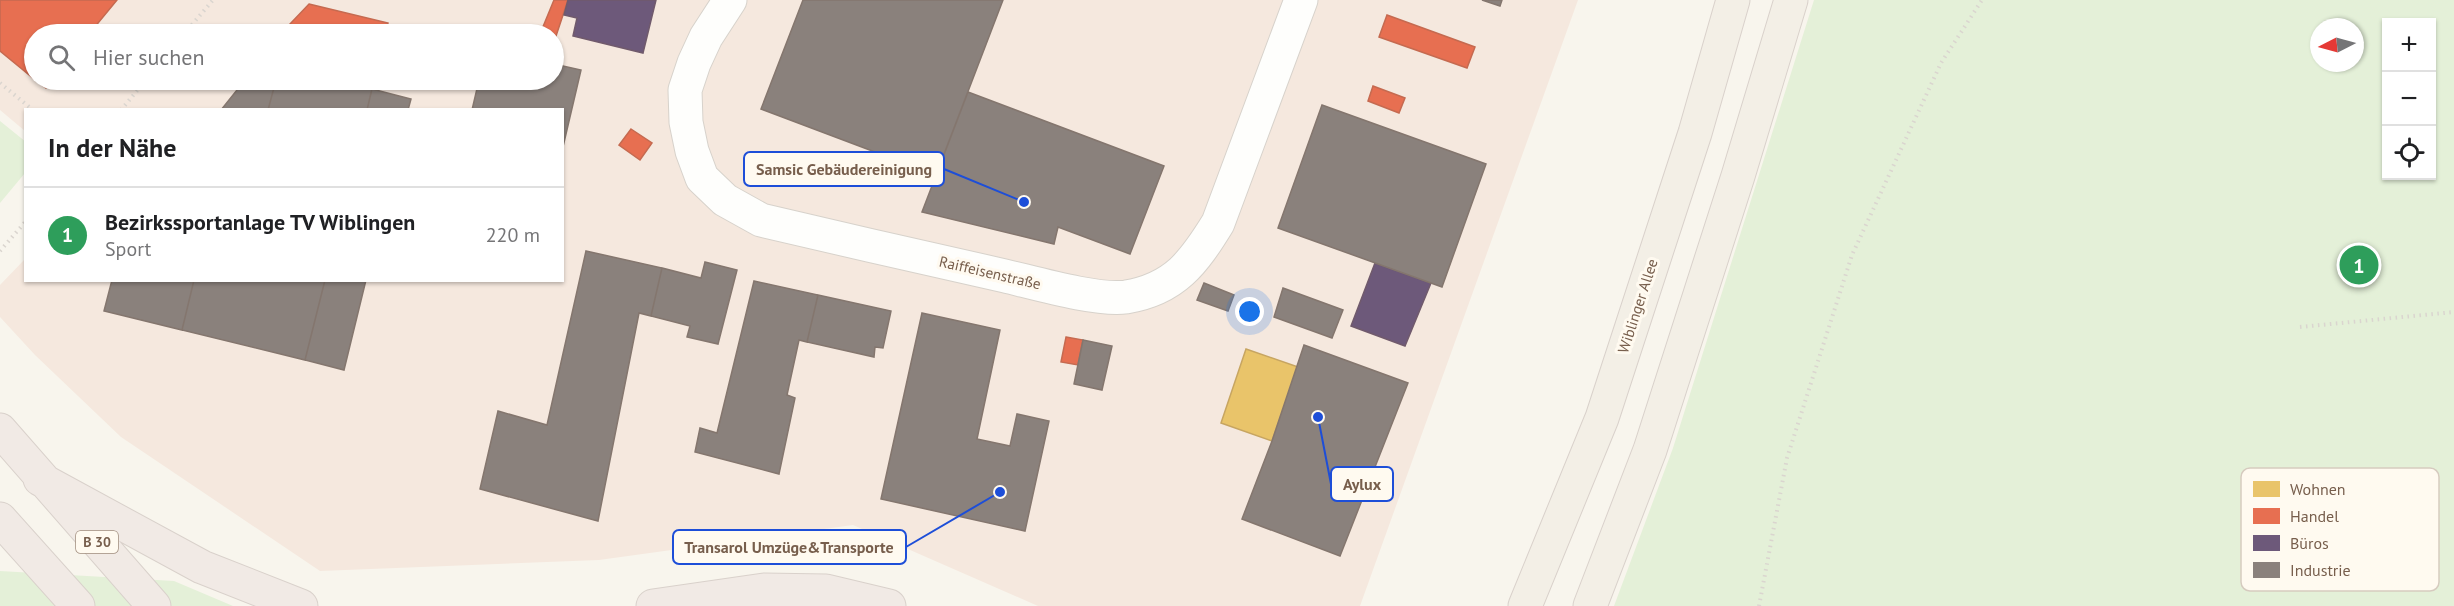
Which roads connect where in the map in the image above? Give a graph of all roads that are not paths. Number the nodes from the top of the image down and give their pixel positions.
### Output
1 (730, 0) edge
2 (1301, 0) edge
3 (1733, 0) edge
4 (1791, 0) edge
5 (0, 430) edge
6 (40, 479) junction
7 (0, 519) edge
8 (78, 606) edge
9 (154, 606) edge
10 (301, 606) edge
11 (653, 606) edge
12 (889, 606) edge
13 (1524, 606) edge
14 (1590, 606) edge

1 - 2 street, Raiffeisenstraße
3 - 13 main road, Wiblinger Allee
4 - 14 main road
5 - 6 highway, B 30
6 - 9 highway, B 30
6 - 10 highway
7 - 8 highway
11 - 12 highway

